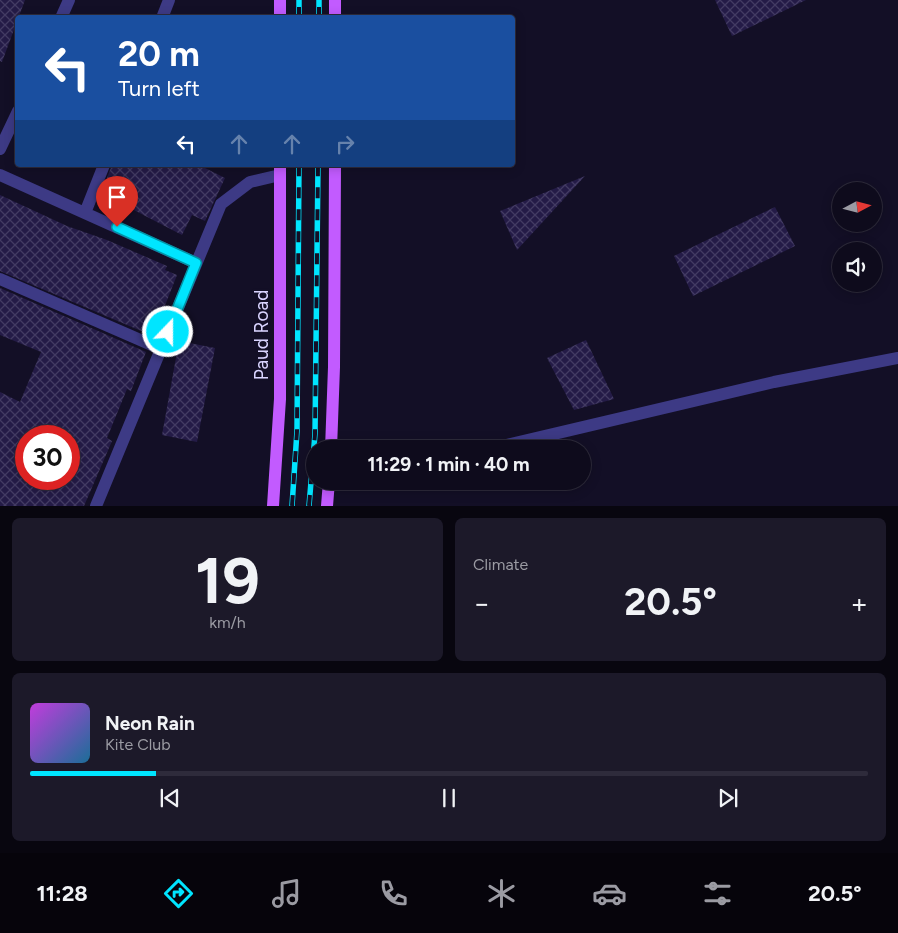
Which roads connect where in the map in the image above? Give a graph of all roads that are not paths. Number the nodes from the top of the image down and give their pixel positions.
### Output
1 (69, 0) edge
2 (169, 0) edge
3 (280, 0) edge
4 (335, 0) edge
5 (62, 15) edge
6 (163, 15) edge
7 (280, 15) edge
8 (335, 15) edge
9 (15, 117) edge
10 (0, 149) edge
11 (103, 167) edge
12 (335, 167) edge
13 (280, 170) edge
14 (0, 175) edge
15 (85, 213) junction
16 (196, 263) junction
17 (0, 279) edge
18 (161, 350) junction
19 (898, 358) edge
20 (331, 440) edge
21 (528, 440) edge
22 (328, 490) edge
23 (96, 506) edge
24 (273, 506) edge
25 (327, 506) edge

1 - 5 street
2 - 6 street
3 - 7 main road
4 - 8 main road
9 - 10 street
11 - 15 street
12 - 20 main road
13 - 16 street
13 - 24 main road, Paud Road
14 - 15 street
15 - 16 street
16 - 18 street
17 - 18 street
18 - 23 street
19 - 21 street
22 - 25 main road

